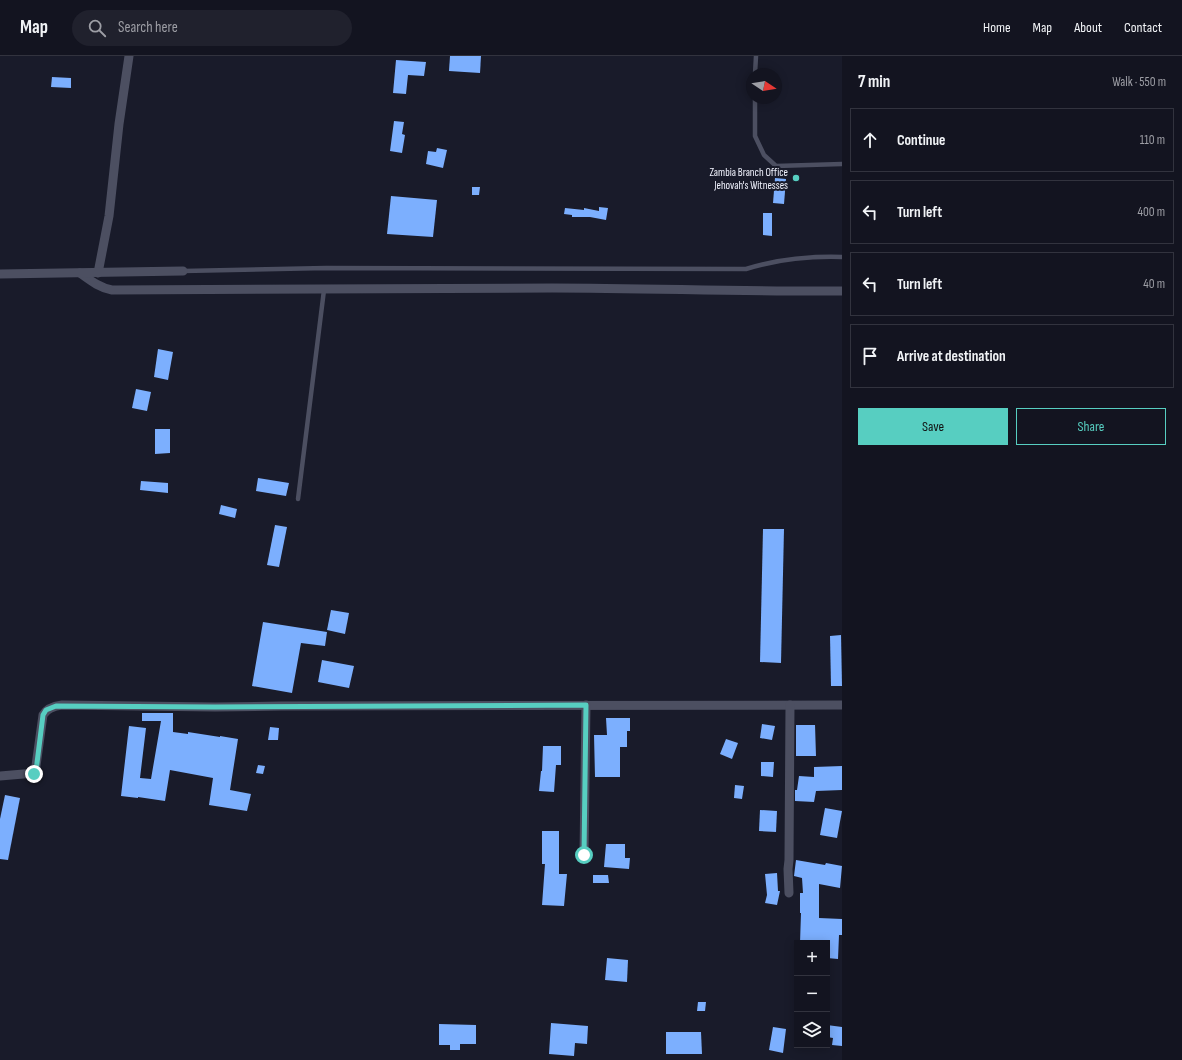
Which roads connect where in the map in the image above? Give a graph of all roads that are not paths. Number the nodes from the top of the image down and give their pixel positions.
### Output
1 (129, 56) edge
2 (756, 56) edge
3 (756, 68) edge
4 (755, 104) edge
5 (842, 164) edge
6 (842, 257) edge
7 (183, 271) joint
8 (80, 273) junction
9 (98, 273) junction
10 (0, 274) edge
11 (324, 290) junction
12 (842, 290) edge
13 (298, 499) dead end
14 (586, 705) junction
15 (790, 705) junction
16 (842, 705) edge
17 (0, 776) edge
18 (584, 855) dead end
19 (789, 893) dead end

1 - 9 street
2 - 3 lane
4 - 5 lane
6 - 7 lane
7 - 9 street
8 - 9 street
8 - 10 street
8 - 11 street
11 - 12 street
11 - 13 lane
14 - 15 street
14 - 17 street
14 - 18 street
15 - 16 street
15 - 19 street

